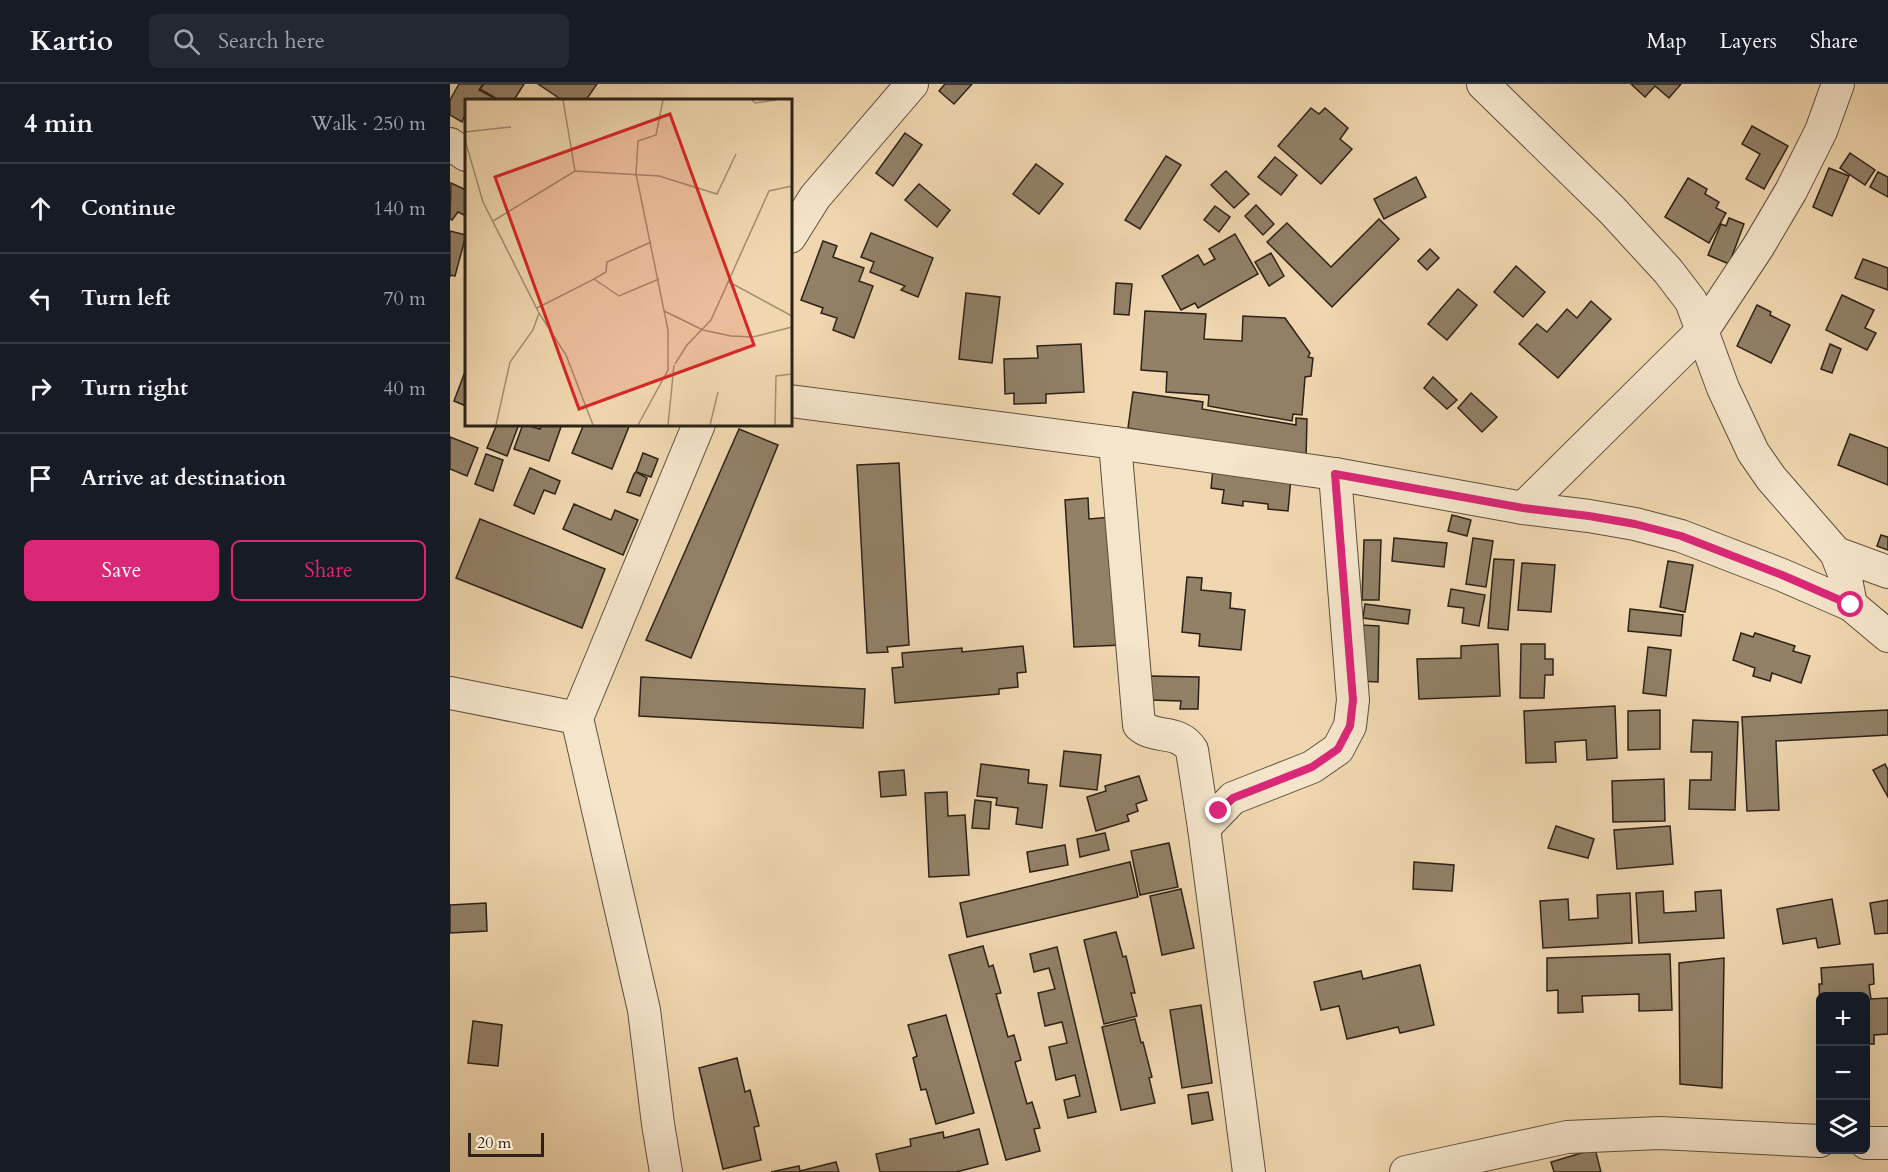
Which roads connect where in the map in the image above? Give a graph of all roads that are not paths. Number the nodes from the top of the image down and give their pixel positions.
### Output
1 (912, 84) edge
2 (1838, 84) edge
3 (1494, 88) edge
4 (450, 144) edge
5 (465, 154) edge
6 (792, 234) edge
7 (1703, 330) junction
8 (792, 401) edge
9 (698, 426) edge
10 (1115, 443) junction
11 (1335, 474) junction
12 (1523, 508) junction
13 (1836, 553) junction
14 (1888, 572) edge
15 (1851, 605) junction
16 (1888, 636) edge
17 (450, 693) edge
18 (577, 718) junction
19 (1204, 828) junction
20 (1816, 1141) edge
21 (1870, 1143) edge
22 (1888, 1143) edge
23 (666, 1172) edge
24 (1249, 1172) edge
25 (1406, 1172) edge

1 - 6 street
2 - 7 street
3 - 7 street
4 - 5 street
7 - 12 street
7 - 13 street
8 - 10 street
9 - 18 street
10 - 11 street
10 - 19 street
11 - 12 street
11 - 19 street
12 - 15 street
13 - 14 street
13 - 15 street
15 - 16 street
17 - 18 street
18 - 23 street
19 - 24 street
20 - 25 street
21 - 22 street

